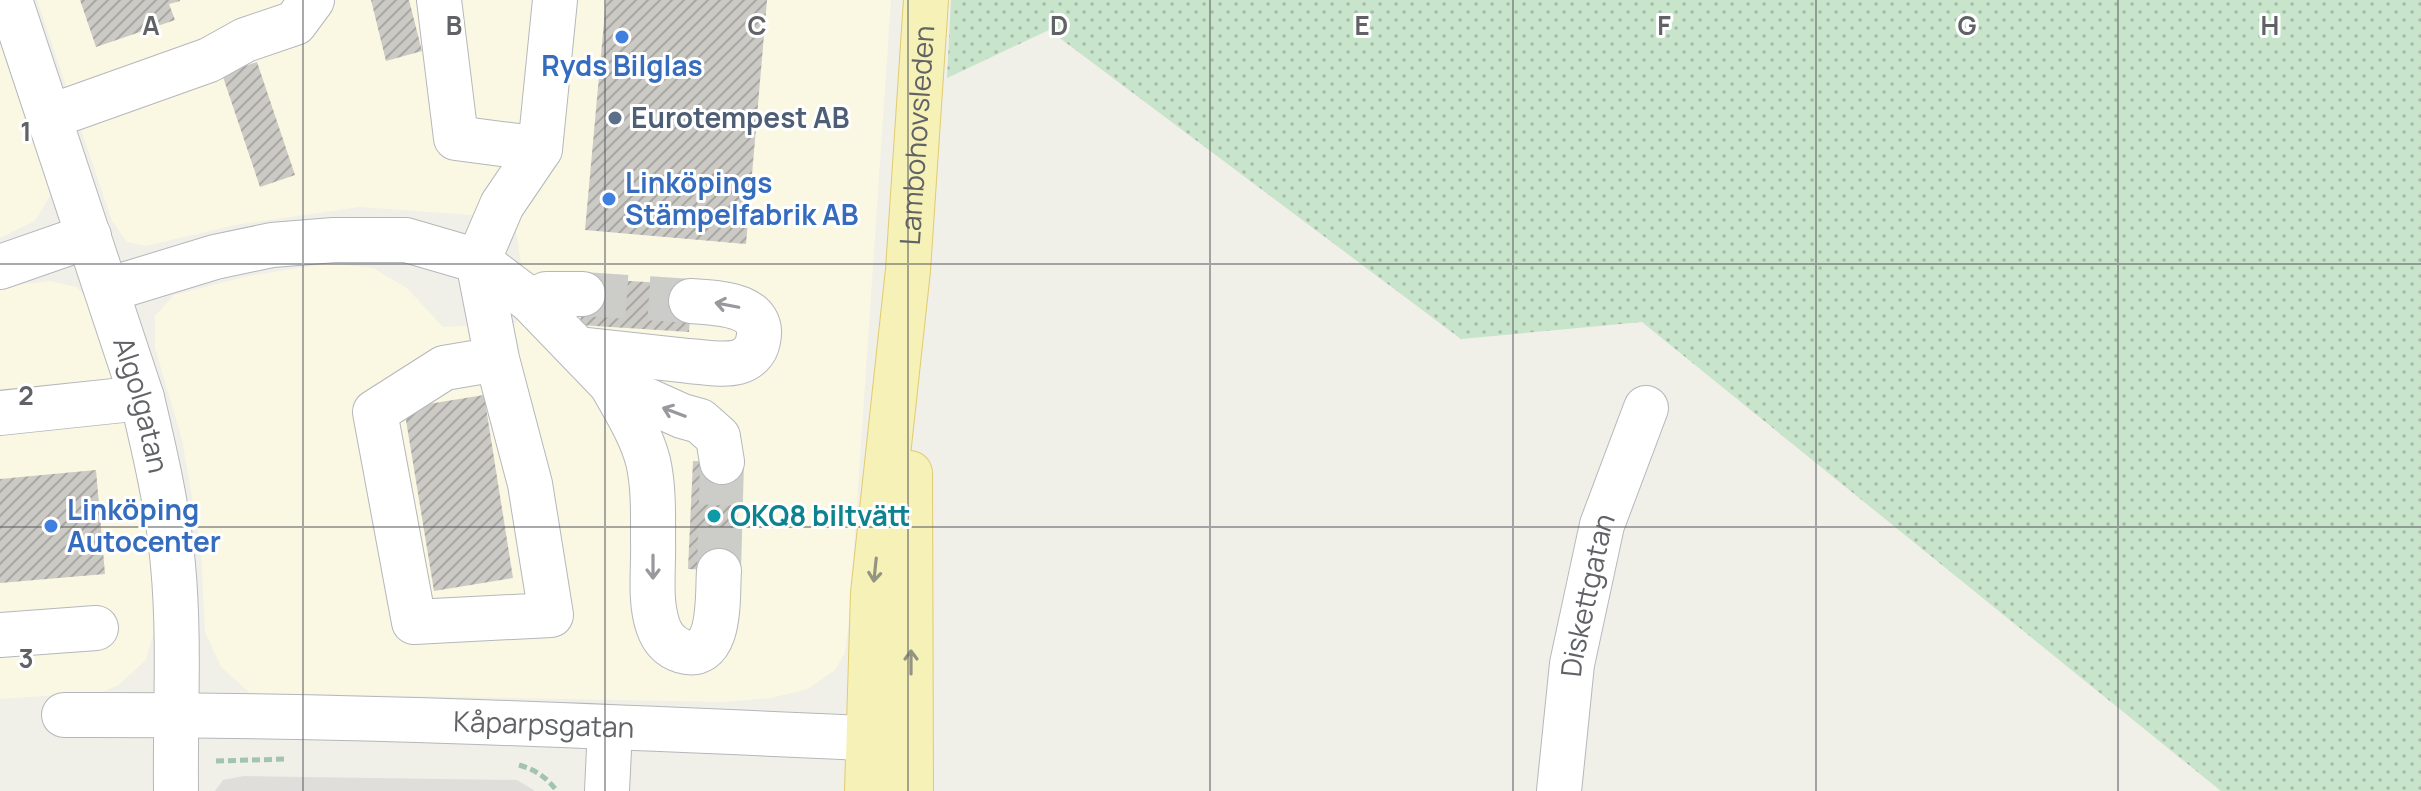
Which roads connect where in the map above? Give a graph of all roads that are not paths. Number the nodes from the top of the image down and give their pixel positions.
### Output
1 (10, 0) edge
2 (312, 0) edge
3 (439, 0) edge
4 (555, 0) edge
5 (926, 0) edge
6 (49, 117) junction
7 (540, 149) junction
8 (89, 236) junction
9 (478, 261) junction
10 (0, 267) edge
11 (908, 270) junction
12 (107, 290) junction
13 (583, 294) tunnel mouth
14 (531, 301) junction
15 (691, 301) tunnel mouth
16 (579, 349) junction
17 (497, 359) junction
18 (611, 384) junction
19 (142, 398) junction
20 (1646, 408) dead end
21 (0, 413) edge
22 (722, 462) tunnel mouth
23 (719, 571) tunnel mouth
24 (96, 628) dead end
25 (0, 635) edge
26 (64, 715) dead end
27 (176, 715) junction
28 (610, 728) junction
29 (869, 738) junction
30 (912, 740) junction
31 (176, 777) edge
32 (607, 791) edge
33 (867, 791) edge
34 (911, 791) edge
35 (1559, 791) edge

1 - 6 street, Algolgatan
2 - 6 street
3 - 7 street
4 - 7 street
5 - 11 main road, Lambohovsleden
6 - 8 street, Algolgatan
7 - 9 street
8 - 10 street
8 - 12 street, Algolgatan
9 - 12 street
9 - 14 street
9 - 17 street
11 -> 29 main road, Lambohovsleden
30 -> 11 main road, Lambohovsleden
12 - 19 street, Algolgatan
13 - 14 street
14 - 16 street
16 -> 15 street
16 - 18 street
17 - 17 street
22 -> 18 street
18 -> 23 street
19 - 21 street
19 - 27 street, Algolgatan
20 - 35 street, Diskettgatan
24 - 25 street
26 - 27 street, Kåparpsgatan
27 - 28 street, Kåparpsgatan
27 - 31 street, Algolgatan
28 - 29 street, Kåparpsgatan
28 - 32 street
29 - 30 street, Kåparpsgatan
29 - 33 main road, Lambohovsleden
30 - 34 main road, Lambohovsleden

